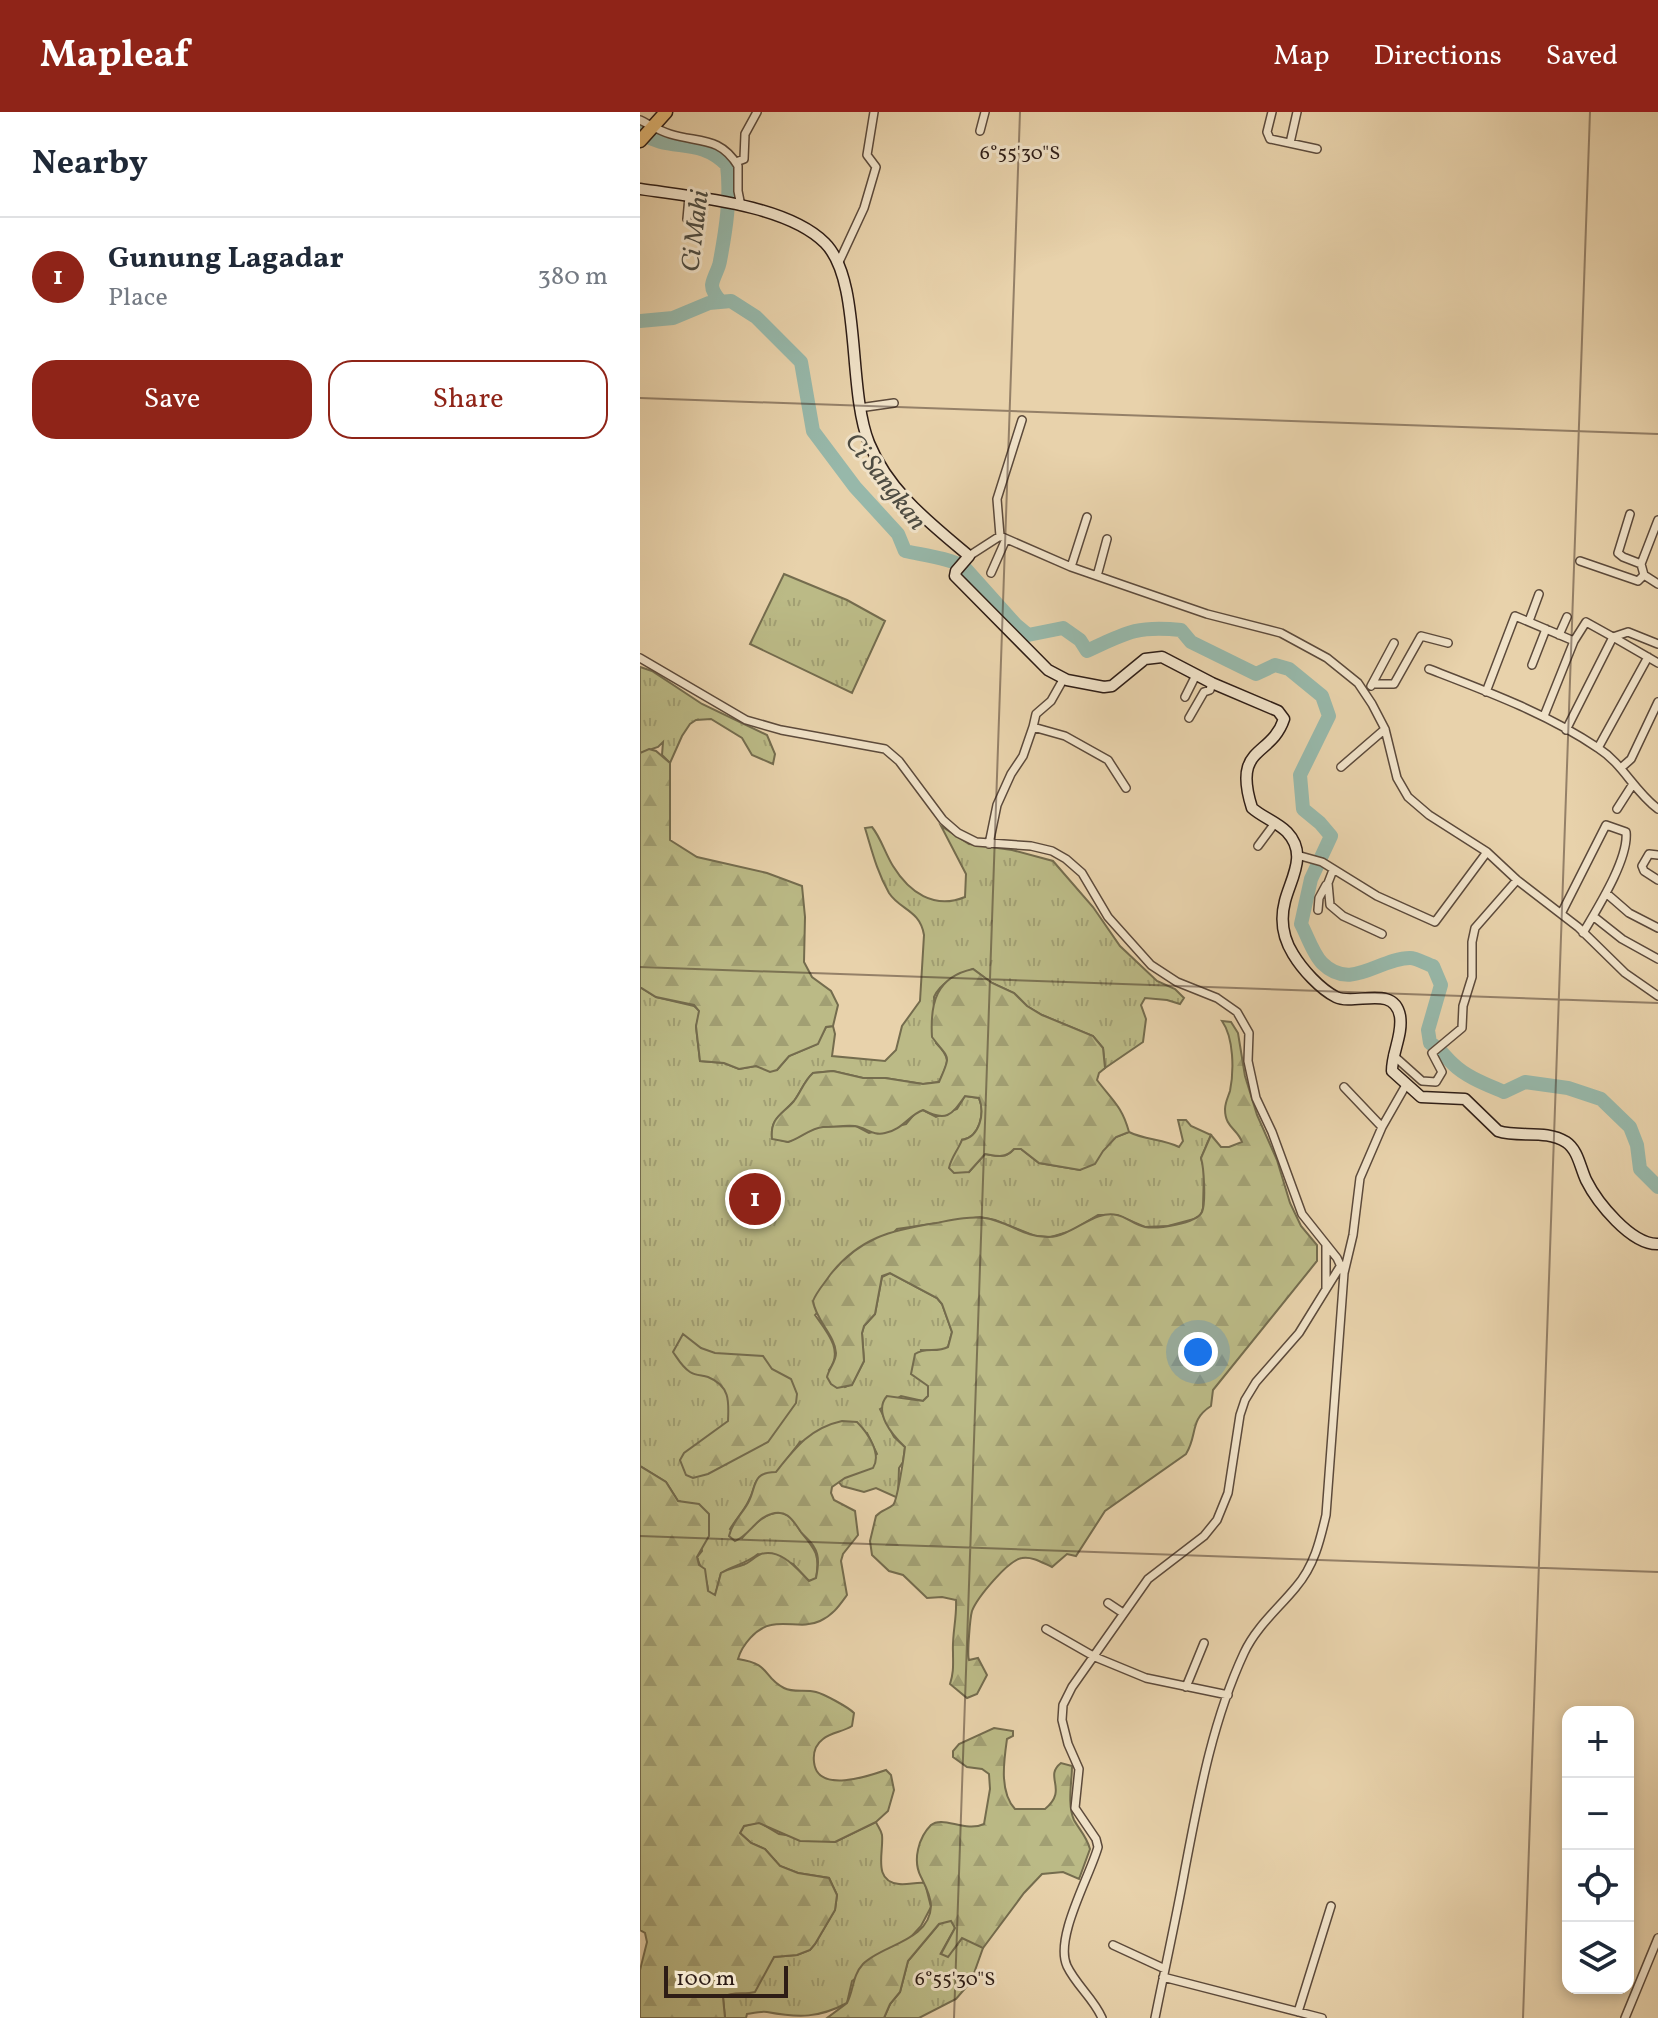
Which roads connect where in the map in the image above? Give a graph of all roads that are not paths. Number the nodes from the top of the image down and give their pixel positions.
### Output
1 (666, 112) edge
2 (757, 112) edge
3 (874, 112) edge
4 (985, 112) edge
5 (1272, 112) edge
6 (1297, 112) edge
7 (640, 120) edge
8 (980, 131) dead end
9 (647, 134) edge
10 (1290, 143) junction
11 (1317, 149) dead end
12 (736, 162) junction
13 (640, 189) edge
14 (689, 197) junction
15 (732, 204) junction
16 (687, 219) dead end
17 (839, 262) junction
18 (894, 403) dead end
19 (859, 408) junction
20 (1022, 420) dead end
21 (1630, 514) dead end
22 (1087, 517) dead end
23 (1658, 520) edge
24 (1003, 538) junction
25 (1107, 539) dead end
26 (968, 557) junction
27 (1580, 561) dead end
28 (1641, 564) junction
29 (1071, 567) junction
30 (991, 573) dead end
31 (1644, 575) junction
32 (1097, 576) junction
33 (1658, 584) edge
34 (1539, 594) dead end
35 (1567, 617) dead end
36 (1529, 621) junction
37 (1546, 629) junction
38 (1559, 635) junction
39 (1613, 637) junction
40 (1574, 641) junction
41 (1394, 643) dead end
42 (1448, 643) dead end
43 (1658, 644) edge
44 (1648, 657) junction
45 (640, 658) edge
46 (1658, 663) edge
47 (1532, 665) dead end
48 (1429, 669) dead end
49 (1194, 678) junction
50 (1062, 682) junction
51 (1372, 684) junction
52 (1212, 687) junction
53 (1486, 692) junction
54 (1365, 693) junction
55 (1185, 697) dead end
56 (1658, 702) edge
57 (1544, 716) junction
58 (1189, 718) dead end
59 (1033, 727) junction
60 (1385, 729) junction
61 (1566, 730) junction
62 (1598, 748) junction
63 (1341, 767) dead end
64 (1622, 767) junction
65 (1633, 784) junction
66 (1126, 788) dead end
67 (1617, 809) dead end
68 (1658, 809) edge
69 (1272, 828) junction
70 (989, 844) junction
71 (1258, 846) dead end
72 (1487, 852) junction
73 (1297, 855) junction
74 (1658, 855) edge
75 (1333, 870) junction
76 (1517, 880) junction
77 (1658, 880) edge
78 (1328, 883) junction
79 (1606, 893) junction
80 (1318, 910) dead end
81 (1561, 914) junction
82 (1593, 916) junction
83 (1658, 928) edge
84 (1583, 933) junction
85 (1382, 934) dead end
86 (1658, 959) edge
87 (1658, 996) edge
88 (1393, 1055) junction
89 (1344, 1087) dead end
90 (1403, 1092) junction
91 (1382, 1127) junction
92 (1326, 1244) junction
93 (1658, 1244) edge
94 (1342, 1269) junction
95 (1326, 1291) junction
96 (1108, 1603) dead end
97 (1123, 1613) junction
98 (1046, 1629) dead end
99 (1204, 1643) dead end
100 (1095, 1657) junction
101 (1186, 1687) junction
102 (1228, 1695) junction
103 (1331, 1906) dead end
104 (1658, 1938) edge
105 (1113, 1945) dead end
106 (1164, 1973) junction
107 (1298, 2012) junction
108 (1102, 2018) edge
109 (1155, 2018) edge
110 (1322, 2018) edge
111 (1625, 2018) edge

1 - 9 main road
2 - 12 street
3 - 17 street
4 - 8 street
5 - 10 street
6 - 10 street
7 - 9 street
9 - 12 street
10 - 11 street
12 - 15 street
13 - 14 street
14 - 15 street
14 - 16 street
15 - 17 street
17 - 19 street
18 - 19 street
19 - 26 street
20 - 24 street
21 - 28 street
22 - 29 street
23 - 28 street
24 - 26 street
24 - 29 street
24 - 30 street
25 - 32 street
26 - 50 street
27 - 31 street
28 - 31 street
29 - 32 street
31 - 33 street
32 - 54 street
34 - 36 street
35 - 38 street
36 - 37 street
36 - 53 street
37 - 38 street
37 - 47 street
38 - 40 street
39 - 40 street
39 - 43 street
39 - 44 street
39 - 61 street
40 - 57 street
41 - 51 street
42 - 51 street
44 - 46 street
44 - 62 street
45 - 70 street
48 - 53 street
49 - 50 street
49 - 52 street
49 - 55 street
50 - 59 street
51 - 54 street
52 - 58 street
52 - 69 street
53 - 57 street
54 - 60 street
56 - 64 street
57 - 61 street
59 - 66 street
59 - 70 street
60 - 63 street
60 - 72 street
61 - 62 street
62 - 64 street
64 - 65 street
65 - 67 street
65 - 68 street
69 - 71 street
69 - 73 street
70 - 92 street
72 - 75 street
72 - 76 street
73 - 75 street
73 - 88 street
74 - 77 street
75 - 78 street
76 - 81 street
76 - 88 street
78 - 80 street
78 - 85 street
79 - 81 street
79 - 82 street
79 - 83 street
81 - 84 street
82 - 84 street
82 - 86 street
84 - 87 street
88 - 90 street
89 - 91 street
90 - 91 street
90 - 93 street
91 - 94 street
92 - 94 street
92 - 95 street
94 - 95 street
94 - 102 street
95 - 97 street
96 - 97 street
97 - 100 street
98 - 100 street
99 - 101 street
100 - 101 street
100 - 108 street
101 - 102 street
102 - 106 street
103 - 107 street
104 - 111 street
105 - 106 street
106 - 107 street
106 - 109 street
107 - 110 street

